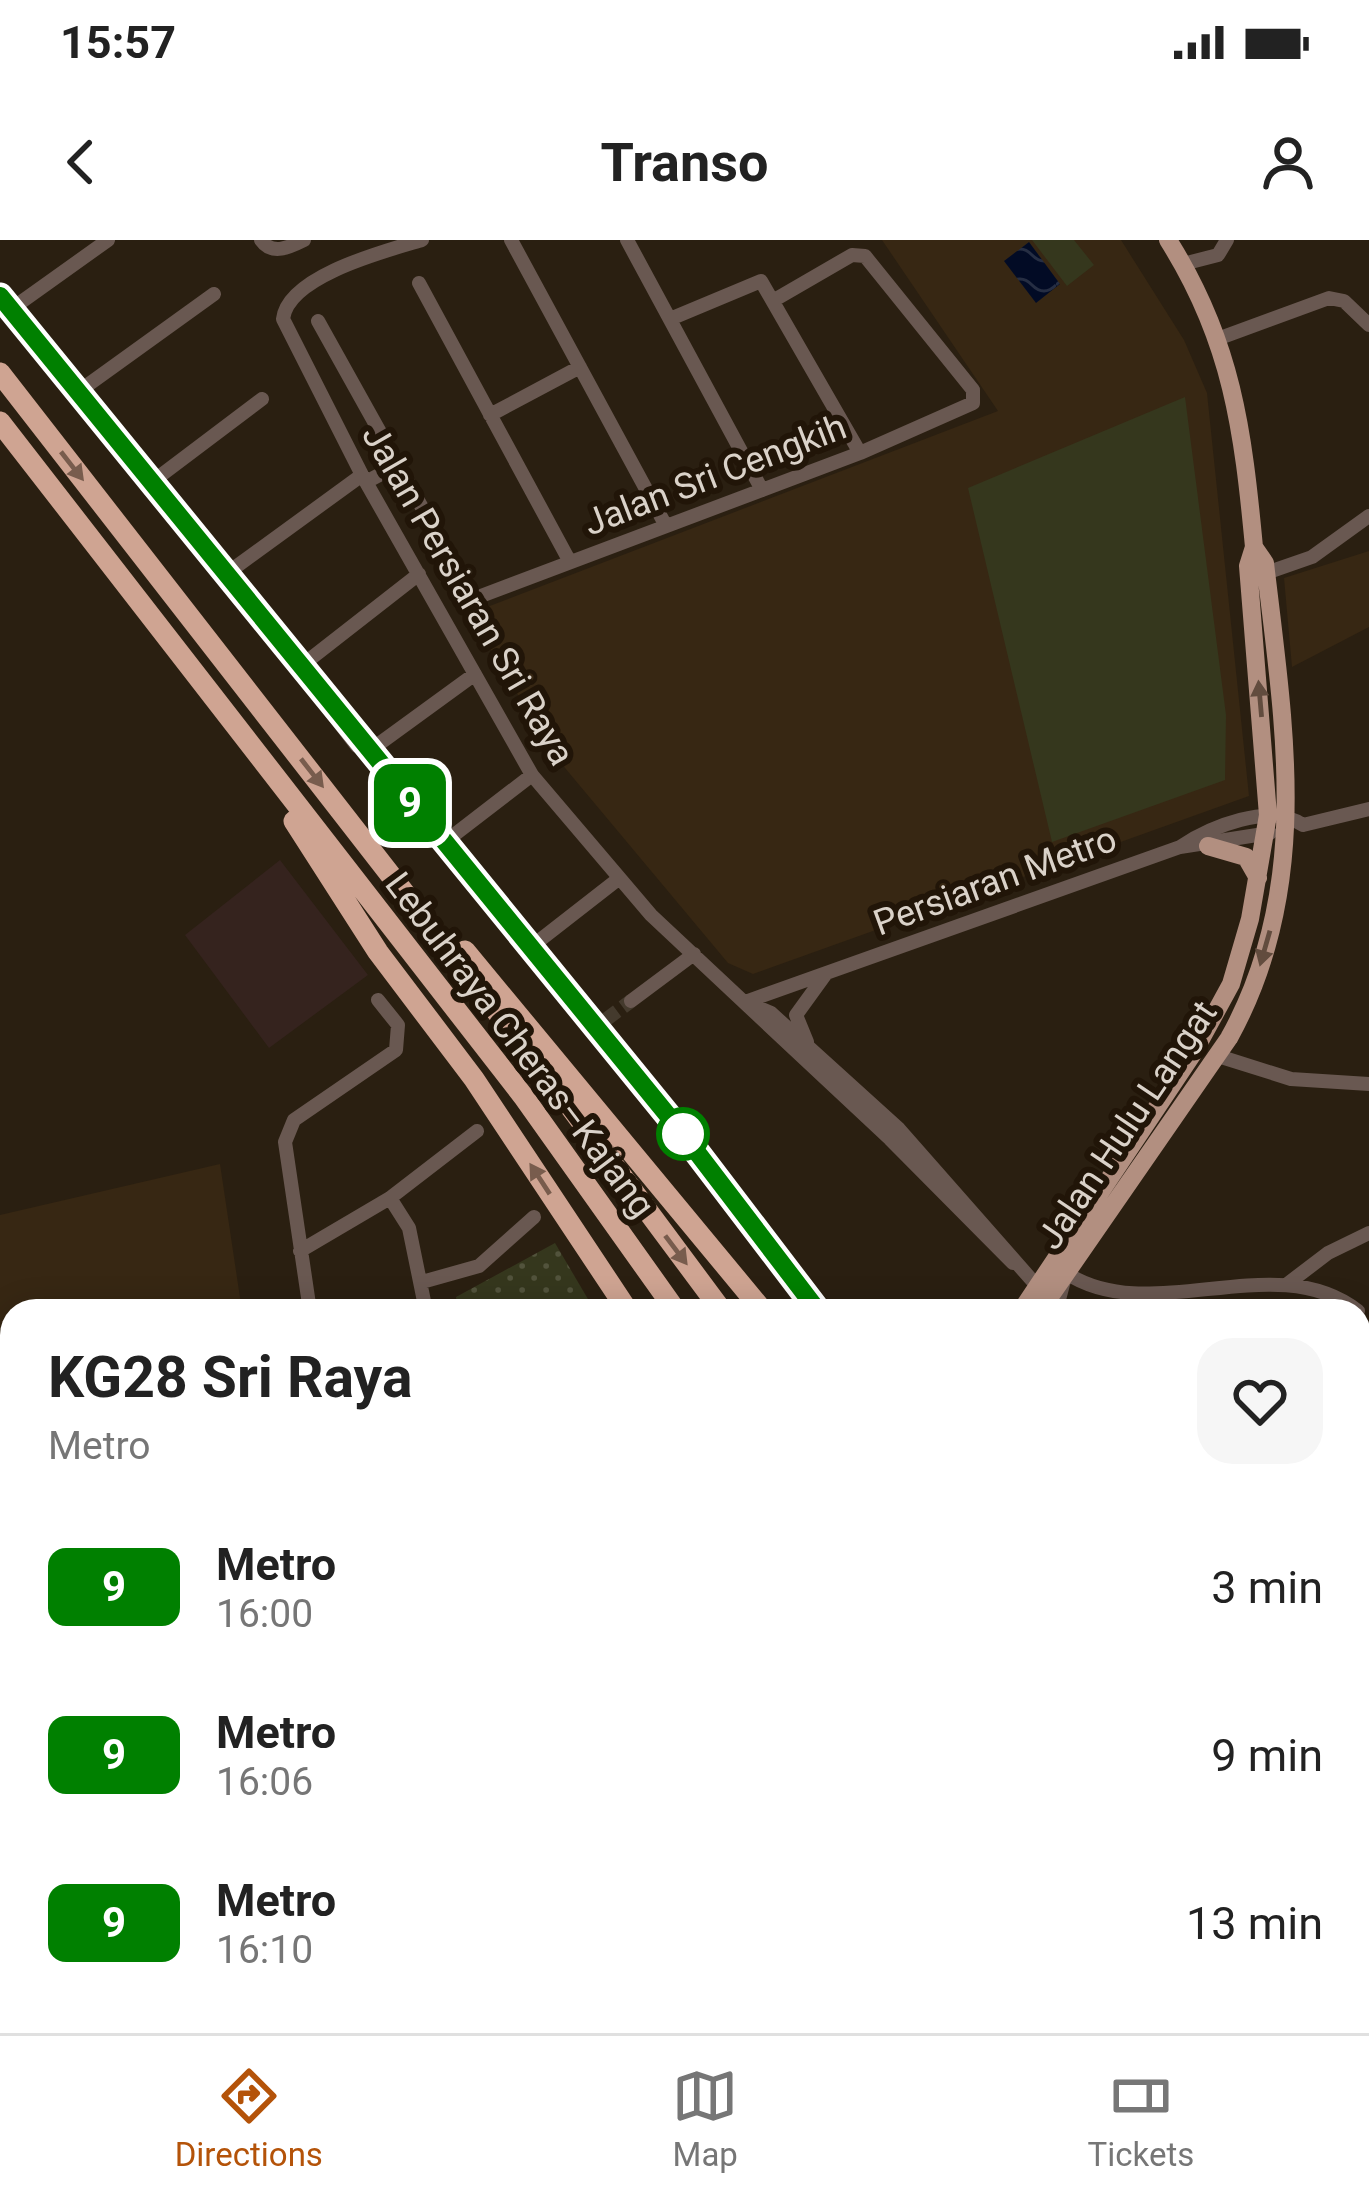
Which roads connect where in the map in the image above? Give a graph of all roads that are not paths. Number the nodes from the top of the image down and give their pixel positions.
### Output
1 (109, 240) edge
2 (261, 240) edge
3 (304, 240) edge
4 (422, 240) edge
5 (511, 240) edge
6 (627, 240) edge
7 (1168, 240) edge
8 (1226, 240) edge
9 (398, 243) edge
10 (1184, 264) junction
11 (419, 283) dead end
12 (214, 294) dead end
13 (776, 299) junction
14 (5, 304) edge
15 (670, 319) junction
16 (318, 322) dead end
17 (1369, 325) edge
18 (1220, 338) junction
19 (580, 367) junction
20 (0, 373) edge
21 (78, 392) junction
22 (262, 399) dead end
23 (490, 415) junction
24 (0, 422) edge
25 (860, 453) junction
26 (396, 466) junction
27 (364, 478) junction
28 (152, 482) junction
29 (762, 490) junction
30 (1369, 516) edge
31 (666, 526) junction
32 (1254, 547) junction
33 (570, 562) junction
34 (1266, 573) junction
35 (419, 574) junction
36 (189, 664) junction
37 (475, 674) junction
38 (532, 776) junction
39 (1369, 809) edge
40 (1267, 824) junction
41 (1294, 825) junction
42 (454, 835) dead end
43 (1208, 846) junction
44 (1180, 847) junction
45 (393, 877) junction
46 (1258, 878) junction
47 (617, 880) junction
48 (540, 940) dead end
49 (694, 955) junction
50 (829, 972) junction
51 (378, 1000) dead end
52 (632, 1001) tunnel mouth
53 (746, 1002) junction
54 (815, 1055) junction
55 (1217, 1056) junction
56 (1369, 1084) edge
57 (477, 1131) dead end
58 (390, 1198) junction
59 (534, 1217) dead end
60 (1369, 1233) edge
61 (300, 1251) junction
62 (1013, 1263) junction
63 (1066, 1273) junction
64 (422, 1282) junction
65 (1286, 1285) junction
66 (1037, 1286) junction
67 (1304, 1292) junction
68 (308, 1299) edge
69 (424, 1299) edge
70 (620, 1299) edge
71 (667, 1299) edge
72 (713, 1299) edge
73 (754, 1299) edge
74 (1029, 1299) edge
75 (1048, 1299) edge
76 (1059, 1299) edge
77 (1305, 1299) edge
78 (1323, 1299) edge

1 - 14 street
2 - 3 street
4 - 9 street, Jalan Persiaran Sri Raya
5 - 19 street
6 - 15 street
7 - 10 main road, Jalan Hulu Langat
8 - 10 street
9 - 27 street, Jalan Persiaran Sri Raya
10 - 18 main road, Jalan Hulu Langat
11 - 23 street
12 - 21 street
13 - 15 street
13 - 25 street
13 - 25 street, Jalan Sri Cengkih
14 - 21 street
15 - 29 street
16 - 26 street
17 - 18 street
18 - 32 main road, Jalan Hulu Langat
19 - 23 street
19 - 31 street
20 -> 45 highway, Lebuhraya Cheras–Kajang
21 - 28 street
22 - 28 street
23 - 33 street
24 - 36 highway, Lebuhraya Cheras–Kajang
25 - 29 street, Jalan Sri Cengkih
26 - 27 street
26 - 33 street, Jalan Sri Cengkih
27 - 28 street
27 - 35 street, Jalan Persiaran Sri Raya
29 - 31 street, Jalan Sri Cengkih
30 - 34 street
31 - 33 street, Jalan Sri Cengkih
32 - 34 main road, Jalan Hulu Langat
40 -> 32 main road, Jalan Hulu Langat
34 - 41 main road, Jalan Hulu Langat
35 - 37 street, Jalan Persiaran Sri Raya
35 - 37 street
70 -> 36 highway
36 - 71 highway, Lebuhraya Cheras–Kajang
37 - 38 street, Jalan Persiaran Sri Raya
38 - 42 street
38 - 47 street, Jalan Persiaran Sri Raya
39 - 41 street
40 - 41 street
40 - 43 street, Persiaran Metro
40 - 44 street, Persiaran Metro
40 - 46 main road, Jalan Hulu Langat
41 -> 55 main road, Jalan Hulu Langat
43 - 44 street, Persiaran Metro
43 - 46 main road
44 - 50 street, Persiaran Metro
45 -> 72 highway, Lebuhraya Cheras–Kajang
45 - 73 highway
46 - 66 main road, Jalan Hulu Langat
47 - 48 street
47 - 49 street, Jalan Persiaran Sri Raya
49 - 52 street
49 - 53 street, Jalan Persiaran Sri Raya
50 - 53 street, Persiaran Metro
50 - 54 street
51 - 61 street
53 - 54 street
53 - 62 street
54 - 62 street
55 - 56 street
55 - 63 main road, Jalan Hulu Langat
57 - 58 street
58 - 61 street
58 - 64 street
59 - 64 street
60 - 65 street
61 - 68 street
62 - 66 street
63 - 65 street
63 - 75 main road, Jalan Hulu Langat
63 - 76 street
64 - 69 street
65 - 67 street
66 - 74 main road, Jalan Hulu Langat
67 - 77 street
67 - 78 street

